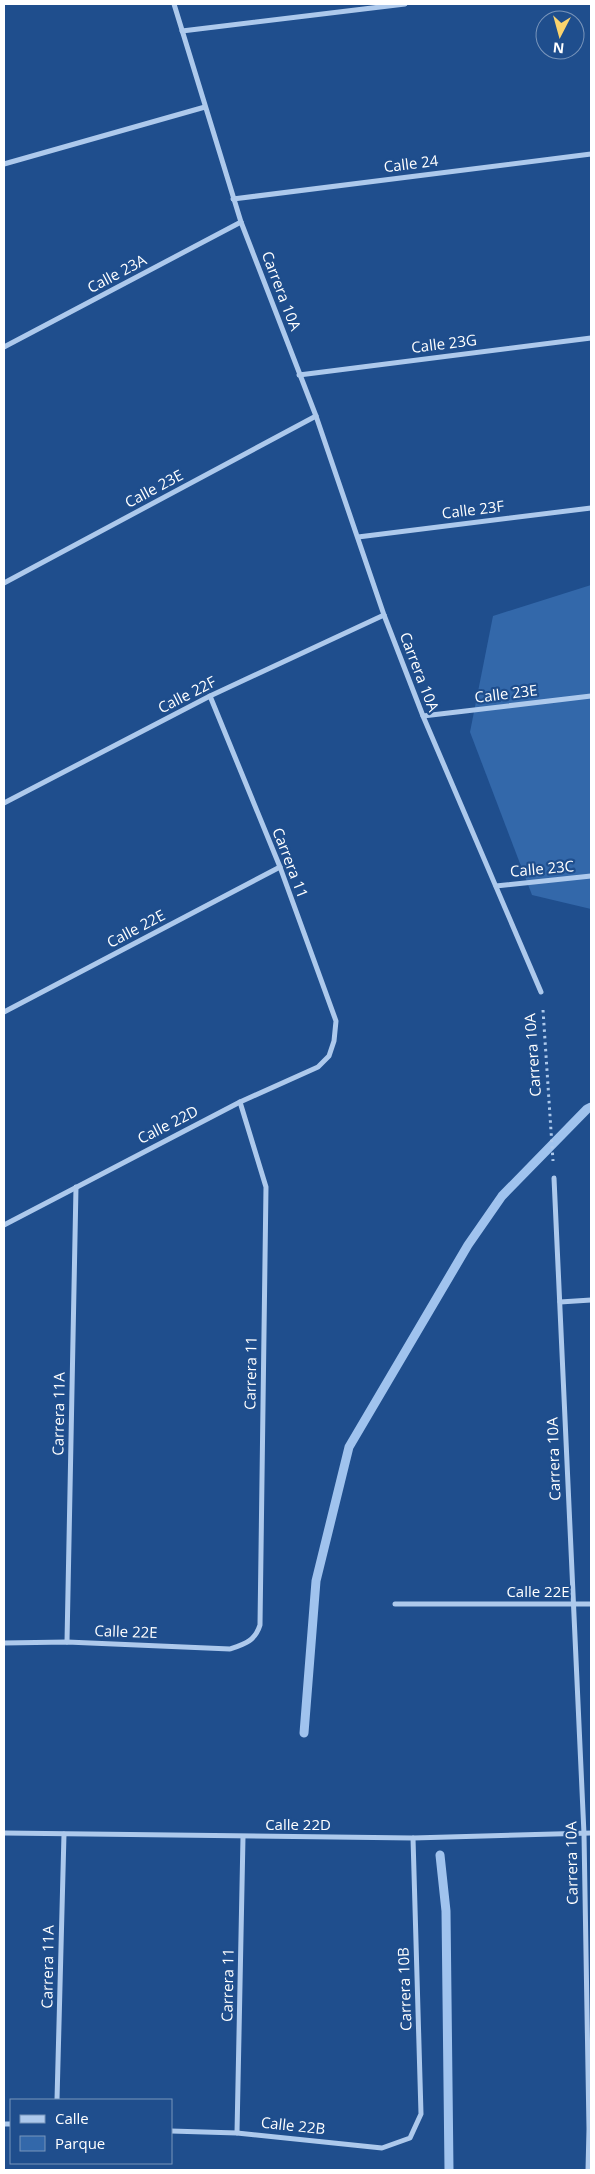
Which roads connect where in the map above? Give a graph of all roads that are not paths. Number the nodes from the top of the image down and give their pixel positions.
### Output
1 (174, 4) edge
2 (405, 4) edge
3 (182, 31) junction
4 (204, 106) junction
5 (591, 154) edge
6 (4, 164) edge
7 (234, 199) junction
8 (241, 222) junction
9 (591, 338) edge
10 (4, 347) edge
11 (299, 375) junction
12 (316, 416) junction
13 (591, 508) edge
14 (358, 537) junction
15 (4, 583) edge
16 (384, 615) junction
17 (210, 696) junction
18 (591, 696) edge
19 (423, 716) junction
20 (4, 802) edge
21 (280, 868) junction
22 (591, 876) edge
23 (496, 886) junction
24 (541, 992) road end
25 (4, 1012) edge
26 (334, 1041) joint
27 (240, 1102) junction
28 (554, 1178) road end
29 (76, 1187) junction
30 (4, 1225) edge
31 (591, 1300) edge
32 (560, 1302) junction
33 (395, 1604) dead end
34 (572, 1604) junction
35 (591, 1604) edge
36 (67, 1642) junction
37 (4, 1643) edge
38 (247, 1644) joint
39 (4, 1833) edge
40 (64, 1834) junction
41 (584, 1834) junction
42 (591, 1834) edge
43 (243, 1837) junction
44 (413, 1838) junction
45 (57, 2099) edge
46 (590, 2129) edge
47 (172, 2131) edge
48 (238, 2133) junction
49 (410, 2138) joint
50 (588, 2170) edge

1 - 3 street, Carrera 10A
2 - 3 street
3 - 4 street, Carrera 10A
4 - 6 street
4 - 7 street, Carrera 10A
5 - 7 street, Calle 24
7 - 8 street, Carrera 10A
8 - 10 street, Calle 23A
8 - 11 street, Carrera 10A
9 - 11 street, Calle 23G
11 - 12 street, Carrera 10A
12 - 14 street, Carrera 10A
12 - 15 street, Calle 23E
13 - 14 street, Calle 23F
14 - 16 street, Carrera 10A
16 - 17 street, Calle 22F
16 - 19 street, Carrera 10A
17 - 20 street, Calle 22F
17 - 21 street, Carrera 11
18 - 19 street, Calle 23E
19 - 23 street, Carrera 10A
21 - 25 street, Calle 22E
21 - 26 street, Carrera 11
22 - 23 street, Calle 23C
23 - 24 street, Carrera 10A
26 - 27 street, Calle 22D
27 - 29 street, Calle 22D
27 - 38 street, Carrera 11
28 - 32 street, Carrera 10A
29 - 30 street, Calle 22D
29 - 36 street, Carrera 11A
31 - 32 street
32 - 34 street, Carrera 10A
33 - 34 street, Calle 22E
34 - 35 street, Calle 22E
34 - 41 street, Carrera 10A
36 - 37 street, Calle 22E
36 - 38 street, Calle 22E
39 - 40 street, Calle 22D
40 - 43 street, Calle 22D
40 - 45 street, Carrera 11A
41 - 42 street, Calle 22D
41 - 44 street, Calle 22D
41 - 46 street, Carrera 10A
43 - 44 street, Calle 22D
43 - 48 street, Carrera 11
44 - 49 street, Carrera 10B
46 - 50 street, Carrera 10A
47 - 48 street, Calle 22B
48 - 49 street, Calle 22B

